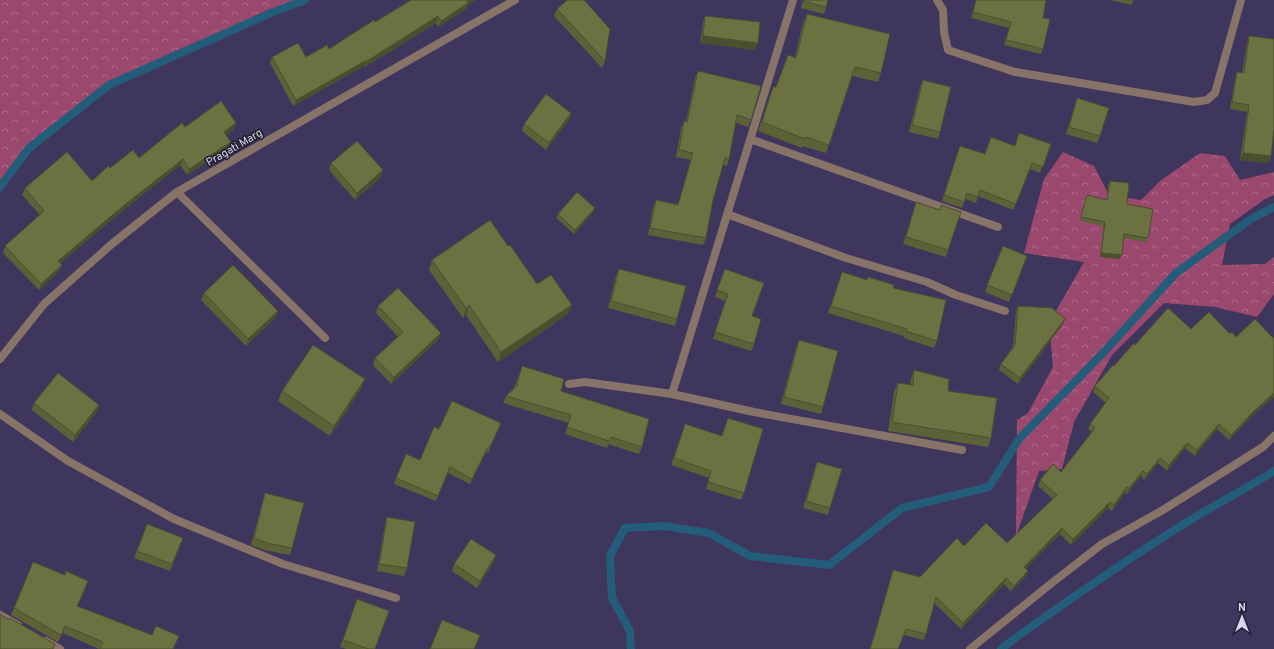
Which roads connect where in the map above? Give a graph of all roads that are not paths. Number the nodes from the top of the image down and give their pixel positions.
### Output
1 (515, 0) edge
2 (793, 0) edge
3 (937, 0) edge
4 (1241, 0) edge
5 (750, 139) junction
6 (177, 192) junction
7 (727, 214) junction
8 (998, 227) dead end
9 (1005, 311) dead end
10 (325, 338) dead end
11 (0, 359) edge
12 (569, 384) dead end
13 (672, 394) junction
14 (0, 414) edge
15 (1274, 436) edge
16 (962, 450) edge
17 (396, 598) dead end
18 (0, 615) edge
19 (27, 630) edge
20 (40, 638) edge
21 (60, 649) edge
22 (970, 649) edge

1 - 6 street, Pragati Marg
2 - 5 street
3 - 4 street
5 - 7 street
5 - 8 street
6 - 10 street
6 - 11 street, Pragati Marg
7 - 9 street
7 - 13 street
12 - 13 street
13 - 16 street
14 - 17 street
15 - 22 street
18 - 19 street
20 - 21 street

